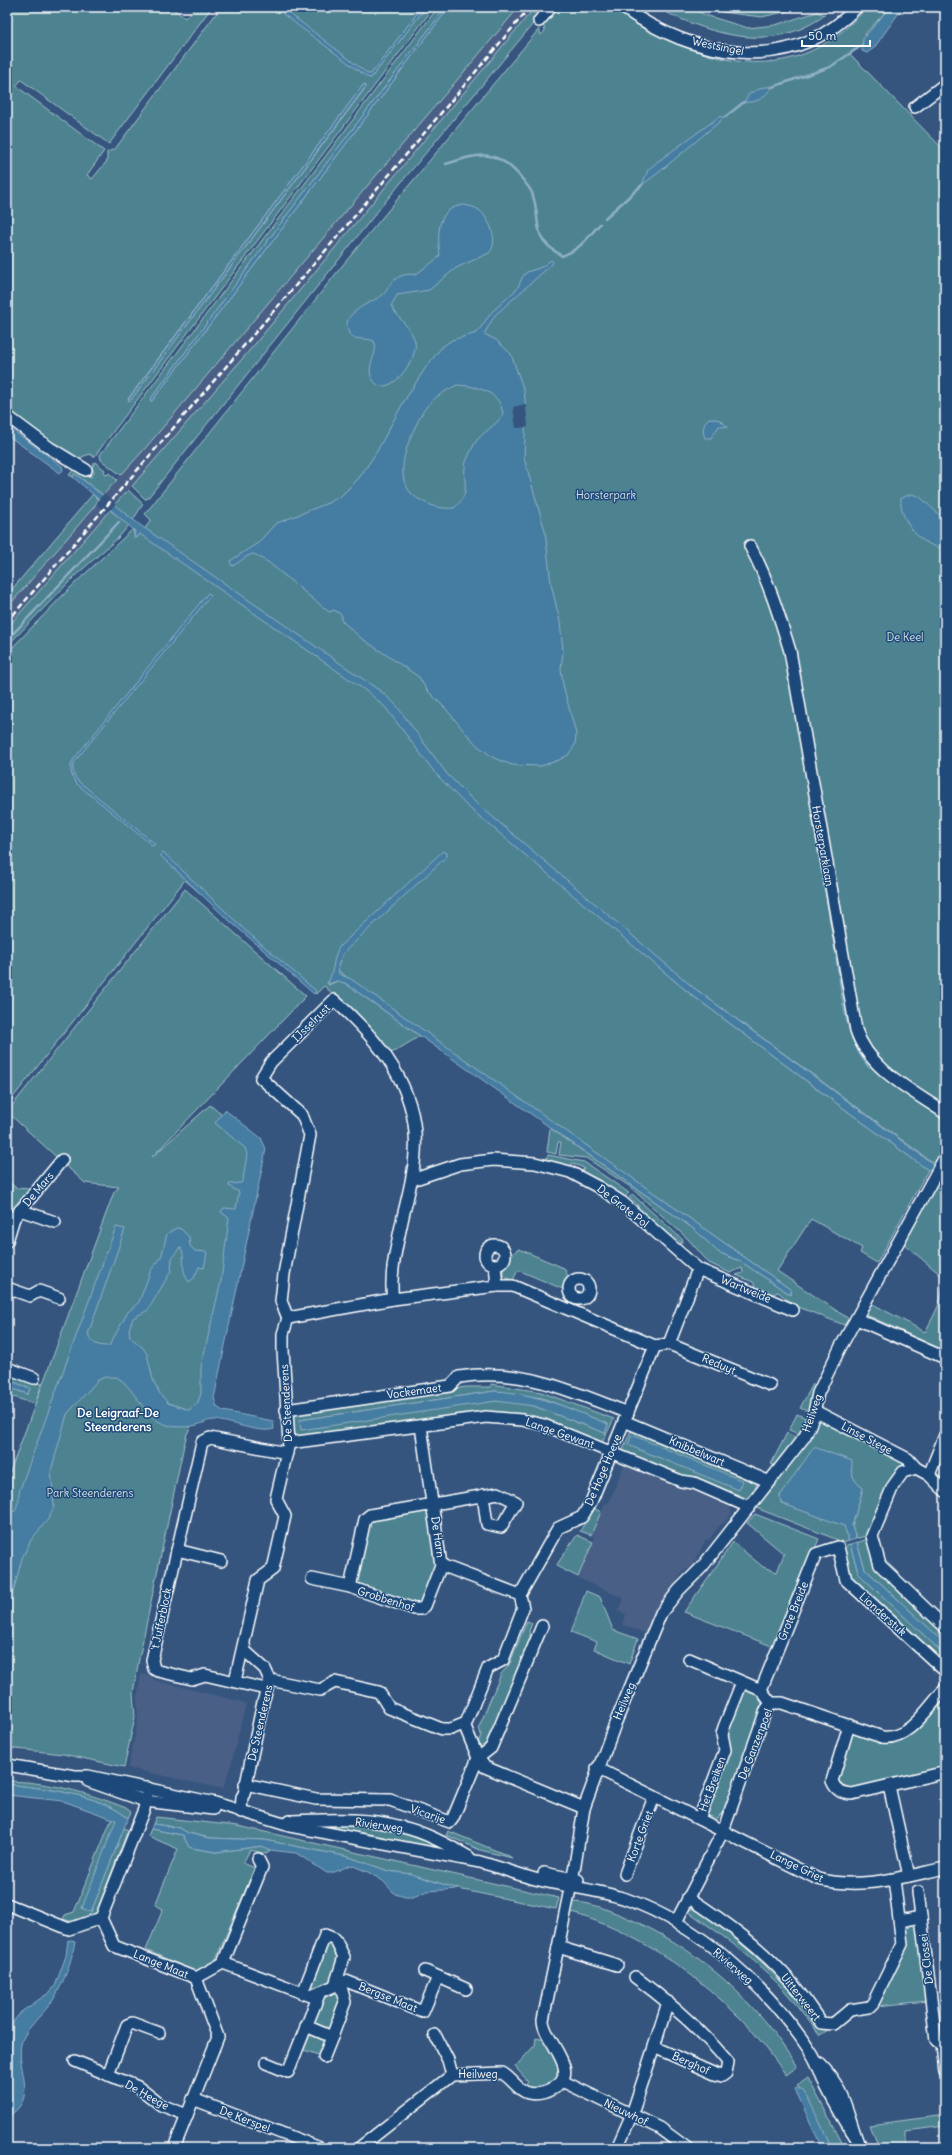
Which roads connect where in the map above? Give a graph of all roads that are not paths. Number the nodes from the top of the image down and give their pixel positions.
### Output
1 (551, 7) edge
2 (622, 7) edge
3 (857, 7) edge
4 (539, 21) dead end
5 (945, 84) edge
6 (915, 107) dead end
7 (7, 416) edge
8 (86, 470) dead end
9 (750, 546) dead end
10 (945, 1113) edge
11 (945, 1157) edge
12 (62, 1160) dead end
13 (412, 1180) junction
14 (14, 1214) edge
15 (54, 1222) dead end
16 (7, 1241) edge
17 (495, 1265) dead end
18 (698, 1269) junction
19 (497, 1286) junction
20 (7, 1288) edge
21 (60, 1298) dead end
22 (393, 1299) junction
23 (575, 1299) dead end
24 (572, 1310) junction
25 (793, 1310) dead end
26 (288, 1318) junction
27 (857, 1319) junction
28 (669, 1344) junction
29 (656, 1346) junction
30 (945, 1358) edge
31 (7, 1368) edge
32 (34, 1378) dead end
33 (770, 1386) dead end
34 (286, 1410) junction
35 (815, 1411) junction
36 (626, 1417) junction
37 (421, 1426) junction
38 (945, 1435) edge
39 (288, 1448) junction
40 (612, 1451) junction
41 (916, 1468) junction
42 (929, 1475) junction
43 (770, 1482) junction
44 (945, 1491) edge
45 (483, 1495) dead end
46 (433, 1504) junction
47 (749, 1507) junction
48 (838, 1547) joint
49 (176, 1550) junction
50 (221, 1561) dead end
51 (441, 1565) junction
52 (312, 1579) dead end
53 (350, 1587) junction
54 (520, 1595) junction
55 (542, 1626) dead end
56 (945, 1627) edge
57 (244, 1643) junction
58 (689, 1659) dead end
59 (945, 1671) edge
60 (235, 1681) junction
61 (742, 1682) junction
62 (268, 1684) junction
63 (945, 1689) edge
64 (761, 1690) junction
65 (771, 1703) junction
66 (464, 1724) junction
67 (848, 1725) junction
68 (478, 1758) junction
69 (7, 1765) edge
70 (597, 1768) junction
71 (939, 1773) edge
72 (75, 1776) junction
73 (245, 1784) junction
74 (889, 1786) junction
75 (148, 1788) junction
76 (654, 1797) junction
77 (145, 1801) junction
78 (229, 1808) junction
79 (584, 1808) junction
80 (241, 1812) junction
81 (270, 1819) junction
82 (699, 1819) junction
83 (723, 1831) junction
84 (258, 1859) dead end
85 (480, 1862) junction
86 (945, 1868) edge
87 (625, 1874) dead end
88 (909, 1876) junction
89 (894, 1879) junction
90 (571, 1882) junction
91 (918, 1892) dead end
92 (688, 1897) junction
93 (7, 1904) edge
94 (921, 1917) junction
95 (101, 1918) junction
96 (900, 1921) junction
97 (676, 1922) junction
98 (558, 1947) junction
99 (223, 1963) junction
100 (618, 1965) dead end
101 (425, 1971) dead end
102 (438, 1977) junction
103 (635, 1977) dead end
104 (196, 1978) junction
105 (337, 1984) junction
106 (466, 1989) dead end
107 (320, 1992) junction
108 (303, 1993) junction
109 (668, 2002) junction
110 (306, 2026) junction
111 (159, 2033) dead end
112 (435, 2035) dead end
113 (332, 2037) junction
114 (944, 2045) edge
115 (654, 2047) junction
116 (324, 2057) dead end
117 (75, 2062) dead end
118 (266, 2063) dead end
119 (945, 2072) edge
120 (452, 2074) junction
121 (108, 2075) junction
122 (562, 2081) junction
123 (193, 2099) junction
124 (187, 2114) junction
125 (632, 2114) junction
126 (174, 2148) edge
127 (320, 2148) edge
128 (359, 2148) edge
129 (617, 2148) edge
130 (687, 2148) edge
131 (860, 2148) edge

1 - 4 street
2 - 3 street, Westsingel
5 - 6 street
7 - 8 street
9 - 10 street, Horsterparklaan
11 - 27 street, Heilweg
12 - 14 street, De Mars
13 - 18 street, De Grote Pol
13 - 22 street, IJsselrust
13 - 26 street, IJsselrust
14 - 15 street
14 - 16 street, De Mars
17 - 19 street
18 - 25 street, Wartweide
18 - 28 street
19 - 22 street
19 - 24 street
20 - 21 street
22 - 26 street
23 - 24 street
24 - 29 street
26 - 34 street, De Steenderens
27 - 30 street
27 - 35 street, Heilweg
28 - 29 street
28 - 33 street, Reduyt
29 - 36 street, De Hoge Hoeve
31 - 32 street
34 - 36 street, Vockemaet
34 - 39 street, De Steenderens
35 - 41 street, Linse Stege
35 - 43 street, Heilweg
36 - 40 street, De Hoge Hoeve
36 - 43 street, Knibbelwart
37 - 39 street, Lange Gewant
37 - 40 street, Lange Gewant
37 - 46 street, De Harn
38 - 42 street
39 - 49 street, 't Jufferblock
39 - 57 street, De Steenderens
40 - 47 street, Lange Gewant
40 - 54 street, De Hoge Hoeve
41 - 42 street, Linse Stege
41 - 56 street
42 - 44 street, Linse Stege
43 - 47 street, Heilweg
45 - 46 street
46 - 51 street, De Harn
46 - 53 street, Grobbenhof
47 - 70 street, Heilweg
48 - 59 street, Lionderstuk
48 - 64 street, Grote Breide
49 - 50 street
49 - 60 street, 't Jufferblock
51 - 53 street, Grobbenhof
51 - 54 street, De Harn
52 - 53 street, Grobbenhof
54 - 66 street
55 - 68 street
57 - 60 street, De Steenderens
57 - 62 street, De Steenderens
58 - 61 street
60 - 62 street, 't Jufferblock
61 - 64 street
61 - 82 street, Het Breiken
62 - 66 street
62 - 73 street, De Steenderens
63 - 67 street, De Ganzenpoel
64 - 65 street
65 - 67 street, De Ganzenpoel
65 - 83 street, De Ganzenpoel
66 - 68 street
67 - 74 street
68 - 73 street, Vicarije
68 - 79 street
69 - 72 street, Rivierweg
70 - 76 street, Korte Griet
70 - 79 street, Heilweg
71 - 74 street
72 - 75 street, Rivierweg
72 - 77 street, Rivierweg
73 - 80 street, De Steenderens
74 - 88 street
75 - 77 street
75 - 78 street, Rivierweg
76 - 82 street, Korte Griet
76 - 87 street, Korte Griet
77 - 78 street, Rivierweg
77 - 95 street
78 - 80 street, Rivierweg
79 - 90 street, Heilweg
80 - 81 street, Rivierweg
81 - 85 street, Rivierweg
81 - 85 street, Rivierweg
82 - 83 street, Korte Griet
83 - 89 street, Lange Griet
83 - 92 street, De Ganzenpoel
84 - 99 street
85 - 90 street, Rivierweg
86 - 88 street, Lange Griet
88 - 89 street, Lange Griet
89 - 96 street, Uitterweert
90 - 97 street, Rivierweg
90 - 98 street, Heilweg
91 - 94 street, De Clossei
92 - 96 street, Uitterweert
92 - 97 street, De Ganzenpoel
93 - 95 street
94 - 96 street, De Clossei
94 - 114 street, De Clossei
95 - 104 street, Lange Maat
97 - 131 street, Rivierweg
98 - 100 street
98 - 122 street, Heilweg
99 - 104 street
99 - 108 street
101 - 102 street
102 - 105 street, Bergse Maat
102 - 106 street
103 - 109 street, Berghof
104 - 123 street, Lange Maat
105 - 107 street
105 - 108 street
105 - 113 street, Bergse Maat
107 - 108 street
107 - 110 street
109 - 115 street
109 - 115 street, Berghof
110 - 113 street
110 - 118 street
111 - 121 street
112 - 120 street
113 - 116 street, Bergse Maat
114 - 119 street, De Clossei
115 - 125 street
117 - 121 street, De Heege
120 - 122 street, Heilweg
120 - 128 street, Heilweg
121 - 124 street, De Heege
122 - 125 street, Nieuwhof
123 - 124 street, Lange Maat
123 - 127 street, De Kerspel
124 - 126 street, Lange Maat
125 - 129 street
125 - 130 street, Nieuwhof

